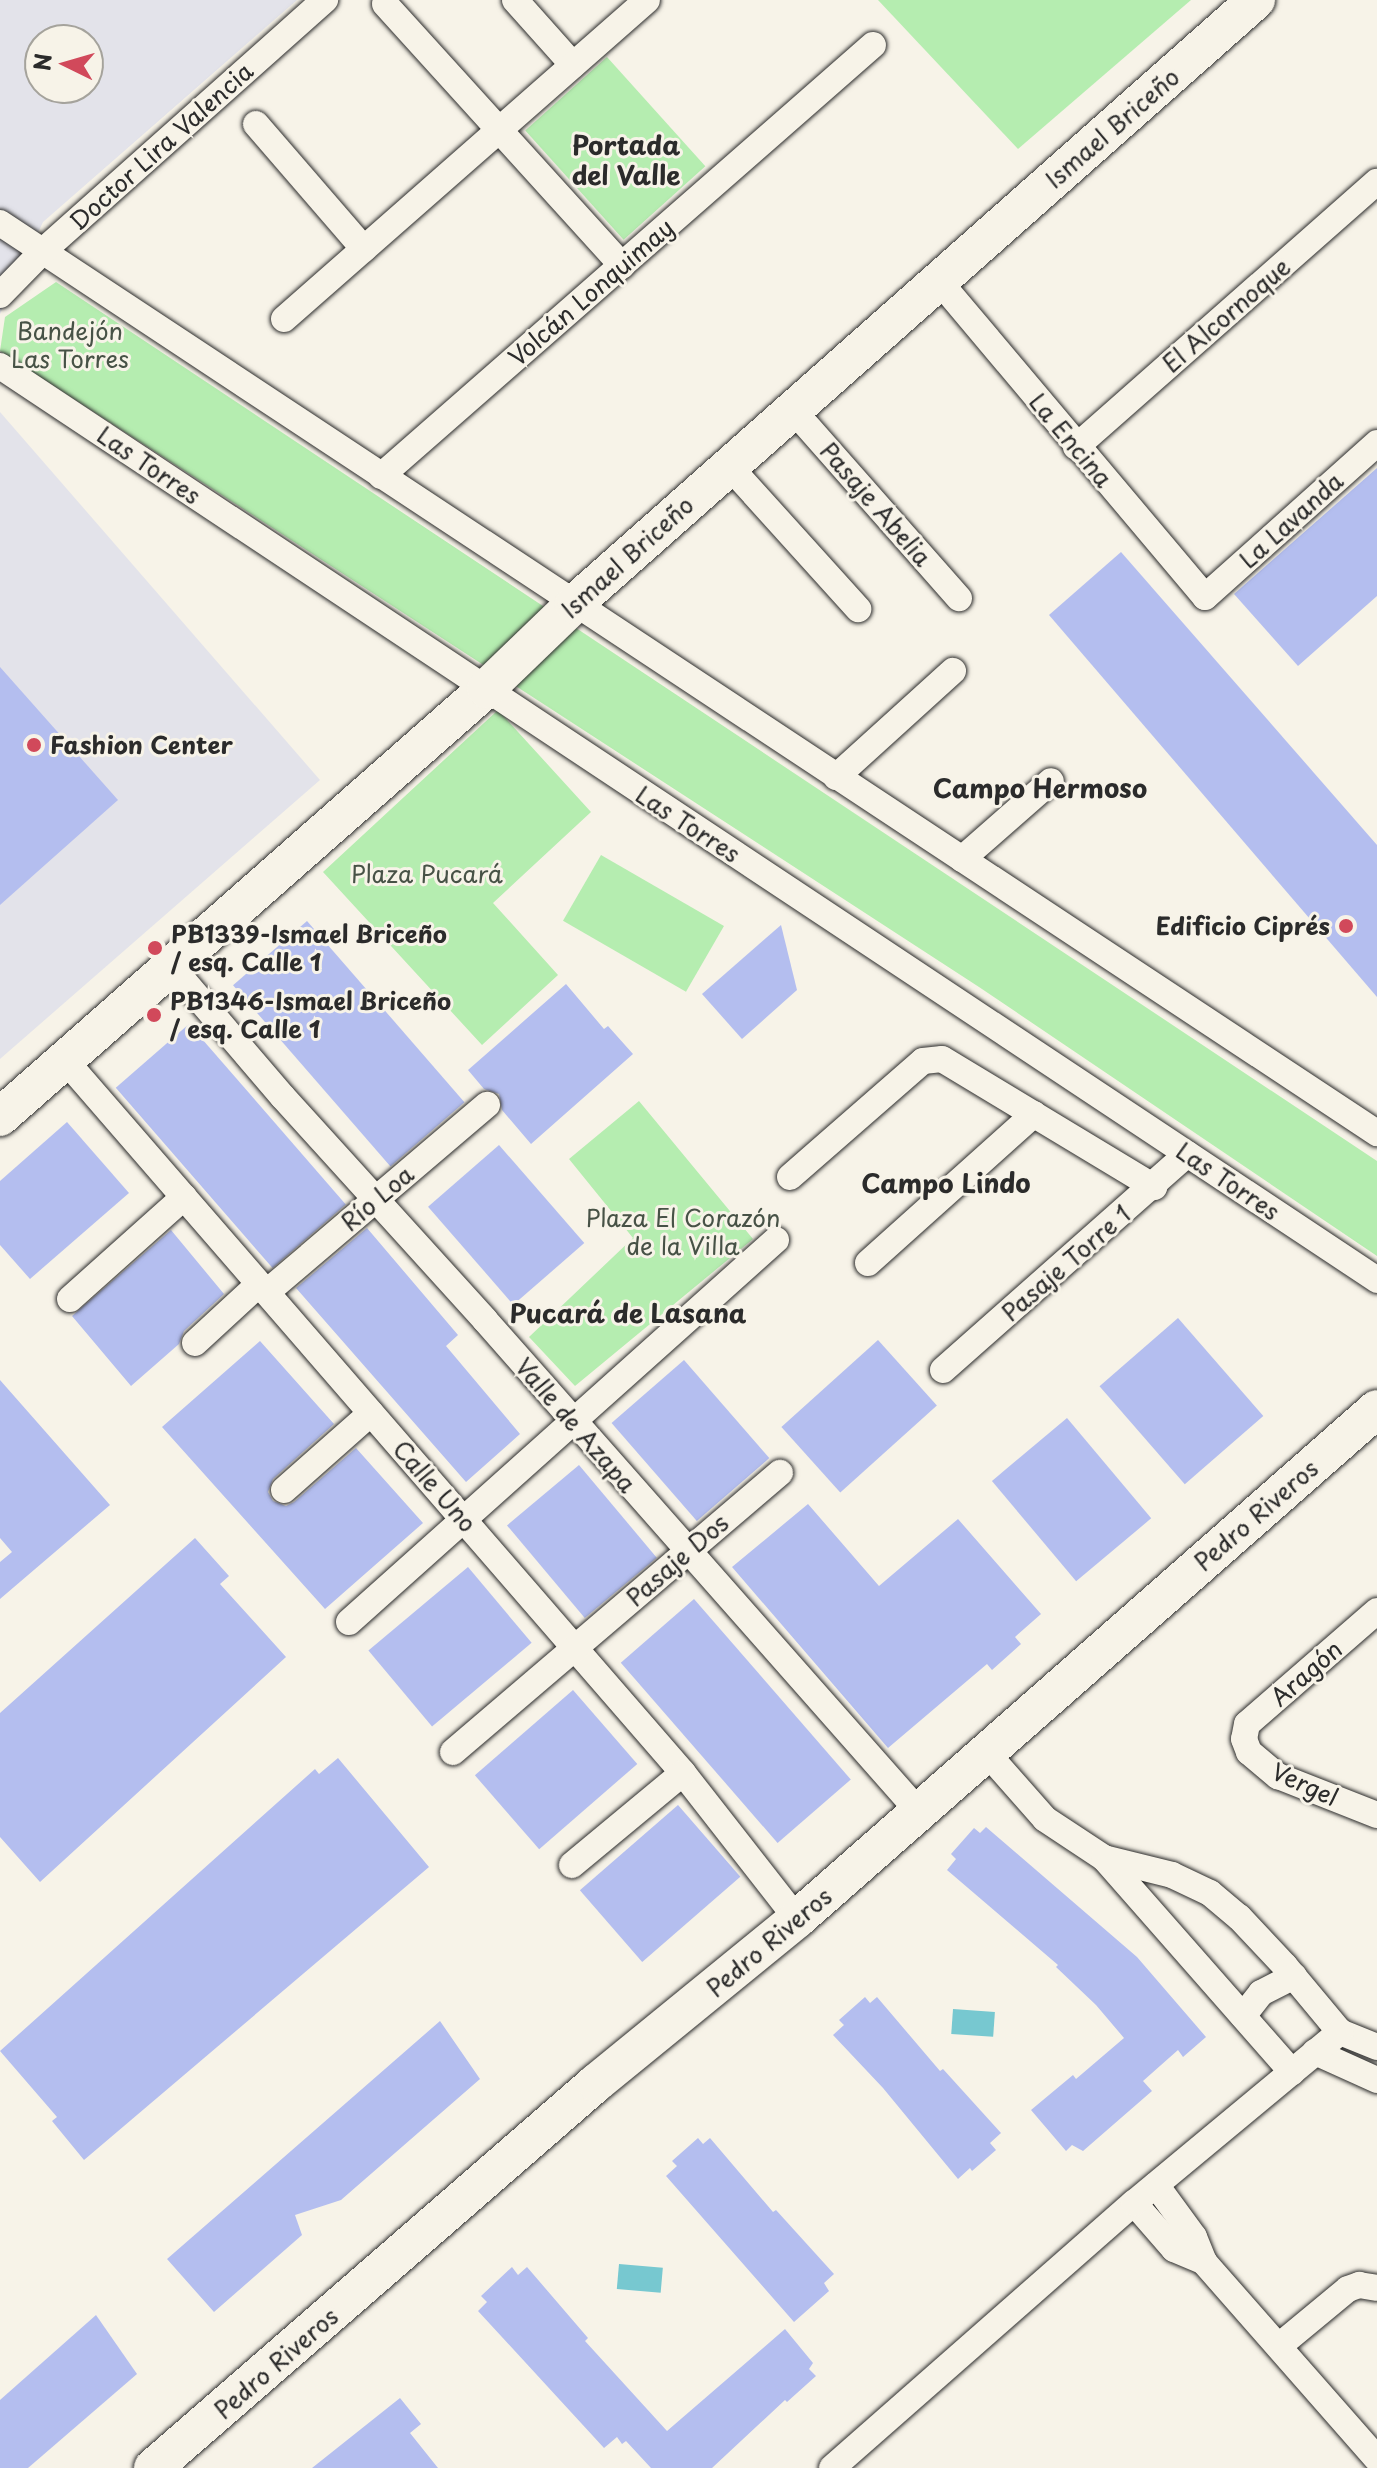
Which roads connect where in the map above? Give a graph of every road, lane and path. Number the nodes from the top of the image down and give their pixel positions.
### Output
1 (325, 0) edge
2 (515, 0) edge
3 (647, 0) edge
4 (1256, 0) edge
5 (385, 4) dead end
6 (873, 45) dead end
7 (573, 65) junction
8 (256, 124) dead end
9 (499, 130) junction
10 (1377, 182) edge
11 (0, 223) edge
12 (364, 249) junction
13 (43, 251) junction
14 (622, 265) junction
15 (939, 281) junction
16 (0, 295) edge
17 (284, 319) dead end
18 (0, 366) edge
19 (793, 410) junction
20 (1377, 443) edge
21 (1076, 447) junction
22 (729, 466) junction
23 (381, 476) junction
24 (1205, 597) joint
25 (959, 598) dead end
26 (574, 604) junction
27 (858, 609) dead end
28 (953, 671) dead end
29 (486, 689) junction
30 (836, 777) junction
31 (1051, 781) dead end
32 (962, 859) junction
33 (171, 966) junction
34 (65, 1060) junction
35 (487, 1105) dead end
36 (1034, 1114) junction
37 (0, 1117) edge
38 (1377, 1133) edge
39 (1187, 1154) junction
40 (790, 1177) dead end
41 (1154, 1187) junction
42 (184, 1197) junction
43 (377, 1198) junction
44 (776, 1240) dead end
45 (868, 1263) dead end
46 (1377, 1280) edge
47 (263, 1288) junction
48 (70, 1299) dead end
49 (195, 1343) dead end
50 (943, 1370) dead end
51 (1377, 1409) edge
52 (371, 1413) junction
53 (573, 1422) junction
54 (780, 1473) dead end
55 (284, 1490) dead end
56 (463, 1519) junction
57 (686, 1552) junction
58 (1377, 1611) edge
59 (349, 1622) dead end
60 (576, 1648) junction
61 (1244, 1739) joint
62 (453, 1752) dead end
63 (986, 1752) junction
64 (683, 1773) junction
65 (919, 1812) junction
66 (1377, 1815) edge
67 (1104, 1858) junction
68 (572, 1865) dead end
69 (797, 1919) junction
70 (1294, 1976) junction
71 (1243, 2016) junction
72 (1340, 2032) junction
73 (1377, 2047) edge
74 (1315, 2052) junction
75 (1292, 2072) junction
76 (1377, 2080) edge
77 (1156, 2185) junction
78 (1134, 2203) junction
79 (1204, 2262) junction
80 (1377, 2288) edge
81 (1279, 2346) junction
82 (1377, 2459) edge
83 (153, 2468) edge
84 (832, 2468) edge

1 - 13 street, Doctor Lira Valencia
2 - 7 street
3 - 7 street
4 - 15 street, Ismael Briceño
5 - 9 street
6 - 14 street, Volcán Lonquimay
7 - 9 street
8 - 12 street
9 - 12 street
9 - 14 street
10 - 21 street, El Alcornoque
11 - 13 street
12 - 17 street
13 - 16 street, Doctor Lira Valencia
13 - 23 street
14 - 23 street, Volcán Lonquimay
15 - 19 street, Ismael Briceño
15 - 21 street, La Encina
18 - 29 street, Las Torres
19 - 22 street, Ismael Briceño
19 - 25 street, Pasaje Abelia
20 - 24 street, La Lavanda
21 - 24 street, La Encina
22 - 26 street, Ismael Briceño
22 - 27 street
23 - 26 street
26 - 29 street, Ismael Briceño
26 - 30 street
28 - 30 street
29 - 33 street, Ismael Briceño
29 - 39 street, Las Torres
30 - 32 street
31 - 32 street
32 - 38 street
33 - 34 street, Ismael Briceño
33 - 43 street, Valle de Azapa
34 - 37 street, Ismael Briceño
34 - 42 street, Calle Uno
35 - 43 street, Río Loa
36 - 40 street
36 - 41 street
36 - 45 street
39 - 41 street, Pasaje Torre 1
39 - 46 street, Las Torres
41 - 50 street, Pasaje Torre 1
42 - 47 street, Calle Uno
42 - 48 street
43 - 47 street, Río Loa
43 - 53 street, Valle de Azapa
44 - 53 street
47 - 49 street, Río Loa
47 - 52 street, Calle Uno
51 - 63 street, Pedro Riveros
52 - 55 street
52 - 56 street, Calle Uno
53 - 56 street
53 - 57 street, Valle de Azapa
54 - 57 street, Pasaje Dos
56 - 59 street
56 - 60 street, Calle Uno
57 - 60 street, Pasaje Dos
57 - 65 street, Valle de Azapa
58 - 61 street, Aragón
60 - 62 street, Pasaje Dos
60 - 64 street, Calle Uno
61 - 66 street, Vergel
63 - 65 street, Pedro Riveros
63 - 67 street
64 - 68 street
64 - 69 street, Calle Uno
65 - 69 street, Pedro Riveros
67 - 70 street
67 - 71 street
69 - 83 street, Pedro Riveros
70 - 71 street
70 - 72 street
71 - 75 street
72 - 73 street
72 - 74 street
74 - 75 street
74 - 76 street
75 - 77 street
77 - 78 street
77 - 79 street
78 - 79 street
78 - 84 street
79 - 81 street
80 - 81 street
81 - 82 street

